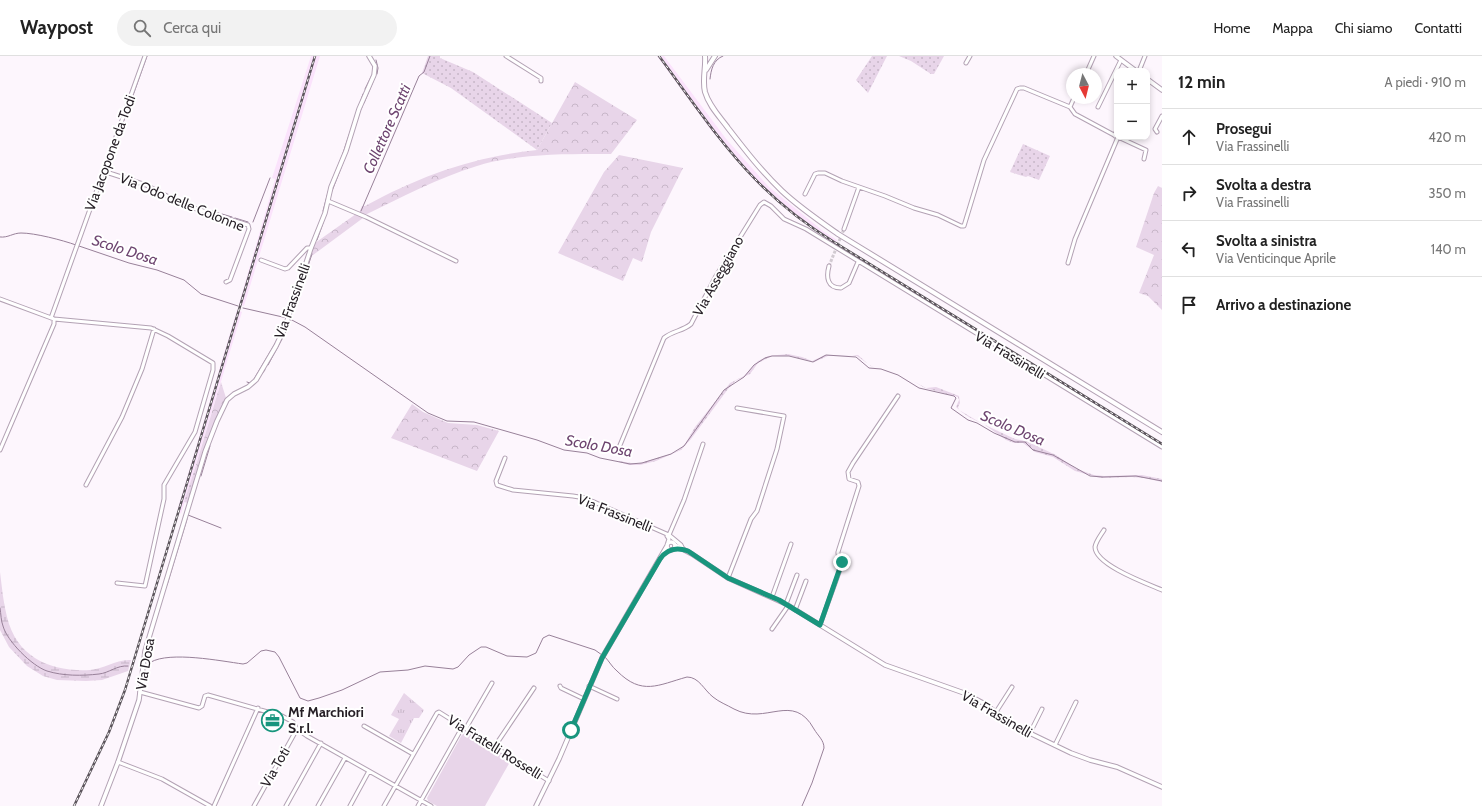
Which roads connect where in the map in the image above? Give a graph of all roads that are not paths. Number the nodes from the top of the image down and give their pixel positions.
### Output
1 (145, 56) edge
2 (369, 56) edge
3 (506, 56) edge
4 (705, 56) edge
5 (715, 56) edge
6 (970, 56) edge
7 (1094, 56) edge
8 (1116, 56) edge
9 (1145, 56) edge
10 (1121, 60) junction
11 (966, 62) dead end
12 (1089, 68) edge
13 (1133, 68) edge
14 (1139, 68) edge
15 (705, 73) junction
16 (541, 81) dead end
17 (1150, 81) edge
18 (1162, 90) edge
19 (1071, 104) edge
20 (1070, 107) junction
21 (1098, 107) dead end
22 (1162, 116) edge
23 (1157, 132) dead end
24 (1114, 135) edge
25 (1114, 140) edge
26 (1125, 140) edge
27 (1144, 159) dead end
28 (103, 171) junction
29 (860, 187) junction
30 (805, 194) dead end
31 (328, 201) junction
32 (764, 202) joint
33 (844, 229) tunnel mouth
34 (311, 248) junction
35 (261, 260) dead end
36 (456, 261) dead end
37 (858, 262) junction
38 (1068, 263) dead end
39 (829, 266) tunnel mouth
40 (226, 282) dead end
41 (0, 299) edge
42 (53, 319) junction
43 (154, 329) junction
44 (898, 396) dead end
45 (737, 408) dead end
46 (1162, 432) edge
47 (703, 444) dead end
48 (1162, 447) edge
49 (0, 450) edge
50 (618, 450) dead end
51 (505, 458) dead end
52 (86, 485) dead end
53 (185, 520) joint
54 (1104, 530) dead end
55 (668, 535) junction
56 (791, 544) dead end
57 (671, 546) junction
58 (682, 549) junction
59 (797, 575) dead end
60 (728, 578) junction
61 (806, 581) dead end
62 (117, 583) dead end
63 (1162, 590) edge
64 (772, 597) junction
65 (787, 605) junction
66 (795, 610) junction
67 (820, 625) junction
68 (772, 629) dead end
69 (492, 683) dead end
70 (560, 686) dead end
71 (589, 686) junction
72 (1012, 687) dead end
73 (534, 688) dead end
74 (140, 692) junction
75 (584, 699) junction
76 (617, 699) dead end
77 (1076, 702) dead end
78 (258, 708) junction
79 (1042, 709) dead end
80 (996, 712) junction
81 (364, 726) dead end
82 (465, 727) junction
83 (297, 729) junction
84 (1030, 734) junction
85 (321, 744) junction
86 (1055, 745) junction
87 (495, 746) junction
88 (413, 754) junction
89 (345, 758) junction
90 (118, 762) junction
91 (369, 771) junction
92 (549, 781) junction
93 (395, 786) junction
94 (1162, 787) edge
95 (422, 801) junction
96 (101, 806) edge
97 (210, 806) edge
98 (214, 806) edge
99 (254, 806) edge
100 (286, 806) edge
101 (318, 806) edge
102 (350, 806) edge
103 (384, 806) edge
104 (418, 806) edge
105 (431, 806) edge
106 (536, 806) edge

1 - 28 street, Via Jacopone da Todi
2 - 31 street, Via Frassinelli
3 - 16 street
4 - 15 main road
5 - 15 main road
6 - 11 street
7 - 12 street
8 - 10 street
9 - 14 street
10 - 13 street
10 - 21 street
15 - 46 main road
17 - 18 street
19 - 20 street
20 - 24 street
20 - 29 street
22 - 23 street
25 - 38 street
26 - 27 street
28 - 40 street, Via Odo delle Colonne
28 - 42 street, Via Jacopone da Todi
29 - 30 street
29 - 33 street
31 - 34 street, Via Frassinelli
31 - 36 street
32 - 37 street, Via Frassinelli
32 - 50 street, Via Asseggiano
34 - 35 street
34 - 53 street, Via Frassinelli
37 - 39 street
37 - 48 street, Via Frassinelli
41 - 42 street
42 - 43 street
42 - 49 street, Via Jacopone da Todi
43 - 52 street
43 - 62 street
44 - 67 street
45 - 60 street
47 - 55 street, Via Frassinelli
51 - 55 street, Via Frassinelli
53 - 74 street, Via Dosa
54 - 63 street
55 - 57 street, Via Frassinelli
55 - 58 street, Via Frassinelli
56 - 64 street
57 - 58 street
57 - 71 street
58 - 60 street, Via Frassinelli
59 - 65 street
60 - 64 street, Via Frassinelli
61 - 66 street
64 - 65 street, Via Frassinelli
65 - 66 street, Via Frassinelli
65 - 68 street
66 - 67 street, Via Frassinelli
67 - 80 street, Via Frassinelli
69 - 82 street
70 - 75 street
71 - 75 street
71 - 76 street
72 - 80 street
73 - 87 street
74 - 78 street
74 - 90 street, Via Dosa
75 - 92 street
77 - 86 street
78 - 83 street
78 - 98 street
79 - 84 street
80 - 84 street, Via Frassinelli
81 - 88 street
82 - 87 street, Via Fratelli Rosselli
82 - 88 street, Via Fratelli Rosselli
82 - 95 street
83 - 85 street
83 - 99 street, Via Toti
84 - 86 street, Via Frassinelli
85 - 89 street
85 - 100 street
86 - 94 street, Via Frassinelli
87 - 92 street, Via Fratelli Rosselli
88 - 93 street
89 - 91 street
89 - 101 street
90 - 96 street, Via Dosa
90 - 97 street
91 - 93 street
91 - 102 street
92 - 106 street
93 - 95 street
93 - 103 street
95 - 104 street
95 - 105 street

